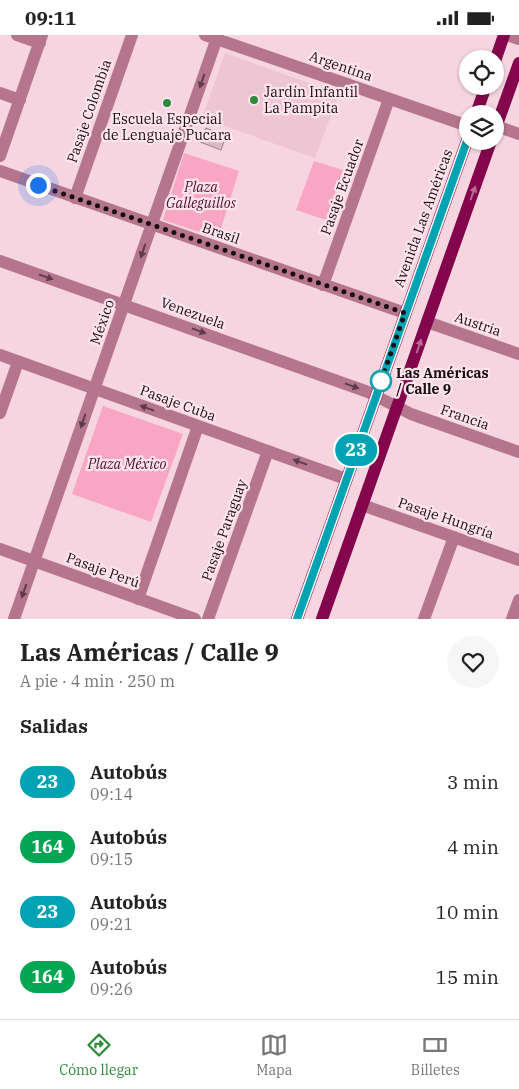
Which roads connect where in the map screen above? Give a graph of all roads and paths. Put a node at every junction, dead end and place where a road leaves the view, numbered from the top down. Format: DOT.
graph roads {
  1 [pos="17,35"];
  2 [pos="132,35"];
  3 [pos="506,35"];
  4 [pos="214,36"];
  5 [pos="41,39"];
  6 [pos="519,39"];
  7 [pos="500,50"];
  8 [pos="519,63"];
  9 [pos="0,93"];
  10 [pos="389,99"];
  11 [pos="20,100"];
  12 [pos="504,106"];
  13 [pos="459,123"];
  14 [pos="504,131"];
  15 [pos="519,135"];
  16 [pos="464,150"];
  17 [pos="488,150"];
  18 [pos="0,156"];
  19 [pos="0,171"];
  20 [pos="75,198"];
  21 [pos="152,225"];
  22 [pos="0,261"];
  23 [pos="323,285"];
  24 [pos="124,305"];
  25 [pos="405,313"];
  26 [pos="427,322"];
  27 [pos="518,350"];
  28 [pos="0,355"];
  29 [pos="18,362"];
  30 [pos="94,389"];
  31 [pos="376,395"];
  32 [pos="396,408"];
  33 [pos="0,413"];
  34 [pos="198,426"];
  35 [pos="268,451"];
  36 [pos="519,452"];
  37 [pos="346,479"];
  38 [pos="362,505"];
  39 [pos="454,537"];
  40 [pos="0,549"];
  41 [pos="519,560"];
  42 [pos="34,561"];
  43 [pos="138,599"];
  44 [pos="519,600"];
  45 [pos="14,619"];
  46 [pos="195,619"];
  47 [pos="208,619"];
  48 [pos="297,619"];
  49 [pos="322,619"];
  50 [pos="424,619"];
  51 [pos="512,619"];
  1 -- 5 [label="street"];
  2 -- 20 [label="street, Pasaje Colombia"];
  3 -- 6 [label="street"];
  3 -- 7 [label="main road"];
  4 -- 10 [label="street, Argentina"];
  4 -- 21 [label="street, México, one-way"];
  5 -- 11 [label="street"];
  8 -- 12 [label="main road"];
  9 -- 11 [label="street"];
  10 -- 13 [label="street, Argentina"];
  10 -- 23 [label="street, Pasaje Ecuador"];
  11 -- 18 [label="street"];
  14 -- 15 [label="street"];
  16 -- 25 [label="main road, Avenida Las Américas"];
  26 -- 17 [label="main road, one-way"];
  19 -- 20 [label="street, Brasil"];
  20 -- 21 [label="street, Brasil"];
  21 -- 23 [label="street, Brasil"];
  21 -- 24 [label="street, México, one-way"];
  22 -- 24 [label="street, Venezuela, one-way"];
  23 -- 25 [label="street, Brasil"];
  24 -- 30 [label="street, México"];
  24 -- 31 [label="street, Venezuela, one-way"];
  25 -- 31 [label="main road, Avenida Las Américas"];
  26 -- 27 [label="street, Austria"];
  32 -- 26 [label="main road, one-way"];
  28 -- 29 [label="street, Pasaje Cuba"];
  29 -- 30 [label="street, Pasaje Cuba"];
  29 -- 33 [label="street"];
  34 -- 30 [label="street, Pasaje Cuba, one-way"];
  30 -- 42 [label="street, México, one-way"];
  31 -- 32 [label="street, Francia"];
  31 -- 37 [label="main road, Avenida Las Américas"];
  32 -- 36 [label="street, Francia"];
  32 -- 38 [label="main road"];
  34 -- 35 [label="street, Pasaje Cuba"];
  34 -- 43 [label="street"];
  37 -- 35 [label="street, Pasaje Cuba, one-way"];
  35 -- 47 [label="street, Pasaje Paraguay"];
  37 -- 48 [label="main road, Avenida Las Américas"];
  38 -- 39 [label="street, Pasaje Hungría"];
  38 -- 49 [label="main road"];
  39 -- 41 [label="street, Pasaje Hungría"];
  39 -- 50 [label="street"];
  40 -- 42 [label="street, Pasaje Perú"];
  42 -- 43 [label="street, Pasaje Perú"];
  42 -- 45 [label="street, México, one-way"];
  43 -- 46 [label="street, Pasaje Perú"];
  44 -- 51 [label="street"];
}
